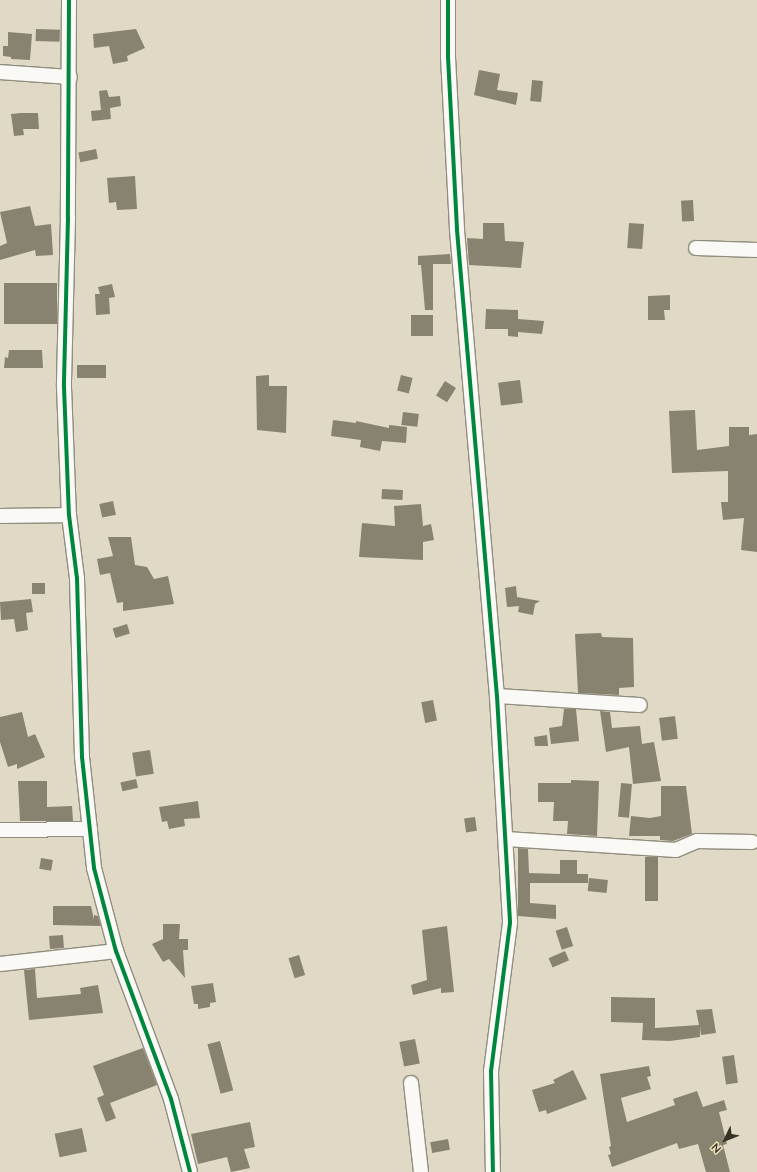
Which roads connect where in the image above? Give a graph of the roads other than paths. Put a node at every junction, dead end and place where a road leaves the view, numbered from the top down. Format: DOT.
graph roads {
  1 [pos="69,0"];
  2 [pos="448,0"];
  3 [pos="0,72"];
  4 [pos="70,77"];
  5 [pos="696,248"];
  6 [pos="757,250"];
  7 [pos="0,516"];
  8 [pos="69,516"];
  9 [pos="497,696"];
  10 [pos="640,705"];
  11 [pos="90,829"];
  12 [pos="0,830"];
  13 [pos="506,839"];
  14 [pos="752,842"];
  15 [pos="116,951"];
  16 [pos="0,964"];
  17 [pos="411,1083"];
  18 [pos="190,1172"];
  19 [pos="421,1172"];
  20 [pos="493,1172"];
  1 -- 4 [label="street"];
  2 -- 9 [label="street"];
  3 -- 4 [label="street"];
  4 -- 8 [label="street"];
  5 -- 6 [label="street"];
  7 -- 8 [label="street"];
  8 -- 11 [label="street"];
  9 -- 10 [label="street"];
  9 -- 13 [label="street"];
  11 -- 12 [label="street"];
  11 -- 15 [label="street"];
  13 -- 14 [label="street"];
  13 -- 20 [label="street"];
  15 -- 16 [label="street"];
  15 -- 18 [label="street"];
  17 -- 19 [label="street"];
}
